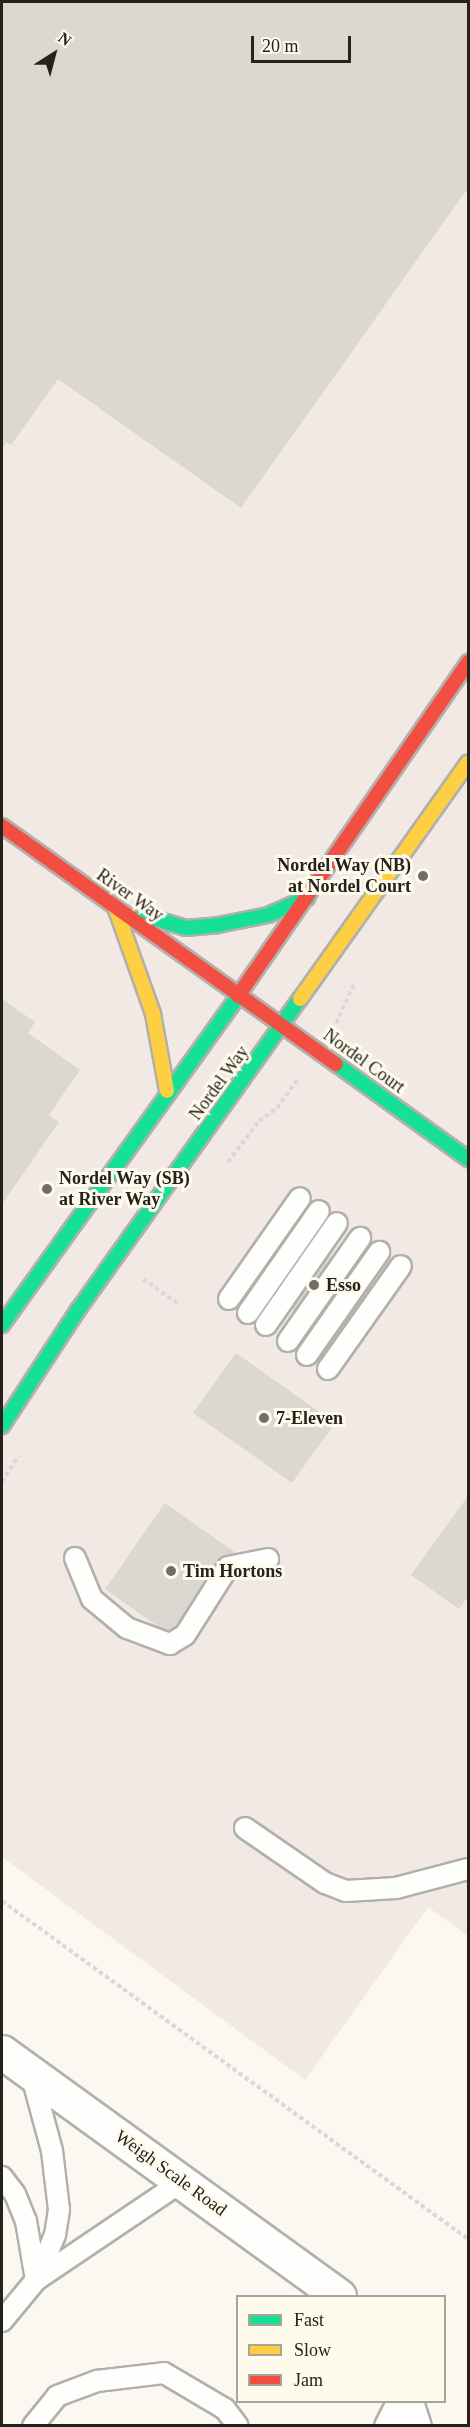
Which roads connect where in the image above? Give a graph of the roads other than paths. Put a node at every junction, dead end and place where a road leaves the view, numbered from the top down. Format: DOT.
graph roads {
  1 [pos="468,662"];
  2 [pos="468,763"];
  3 [pos="2,826"];
  4 [pos="309,897"];
  5 [pos="115,907"];
  6 [pos="238,993"];
  7 [pos="284,1026"];
  8 [pos="167,1091"];
  9 [pos="468,1159"];
  10 [pos="300,1198"];
  11 [pos="319,1211"];
  12 [pos="337,1223"];
  13 [pos="360,1238"];
  14 [pos="379,1251"];
  15 [pos="401,1266"];
  16 [pos="229,1299"];
  17 [pos="248,1313"];
  18 [pos="2,1325"];
  19 [pos="266,1325"];
  20 [pos="288,1341"];
  21 [pos="307,1355"];
  22 [pos="328,1369"];
  23 [pos="2,1426"];
  24 [pos="75,1558"];
  25 [pos="268,1559"];
  26 [pos="245,1828"];
  27 [pos="468,1871"];
  28 [pos="2,2052"];
  29 [pos="30,2073"];
  30 [pos="2,2177"];
  31 [pos="183,2181"];
  32 [pos="36,2280"];
  33 [pos="338,2295"];
  34 [pos="2,2321"];
  35 [pos="397,2403"];
  36 [pos="406,2403"];
  37 [pos="33,2426"];
  38 [pos="238,2426"];
  39 [pos="386,2426"];
  40 [pos="414,2426"];
  1 -- 4 [label="street, Nordel Way"];
  2 -- 7 [label="street, Nordel Way"];
  3 -- 5 [label="street, River Way"];
  4 -- 5 [label="street"];
  4 -- 6 [label="street, Nordel Way"];
  5 -- 6 [label="street, River Way"];
  5 -- 8 [label="street"];
  6 -- 7 [label="street, Nordel Court"];
  6 -- 8 [label="street, Nordel Way"];
  7 -- 9 [label="street, Nordel Court"];
  7 -- 23 [label="street, Nordel Way"];
  8 -- 18 [label="street, Nordel Way"];
  10 -- 16 [label="lane"];
  11 -- 17 [label="lane"];
  12 -- 19 [label="lane"];
  13 -- 20 [label="lane"];
  14 -- 21 [label="lane"];
  15 -- 22 [label="lane"];
  24 -- 25 [label="lane"];
  26 -- 27 [label="lane"];
  28 -- 29 [label="street, Weigh Scale Road"];
  29 -- 31 [label="street, Weigh Scale Road"];
  29 -- 32 [label="lane"];
  30 -- 32 [label="lane"];
  31 -- 32 [label="lane"];
  31 -- 33 [label="street, Weigh Scale Road"];
  32 -- 34 [label="lane"];
  35 -- 39 [label="lane"];
  36 -- 40 [label="street"];
  37 -- 38 [label="lane"];
}
